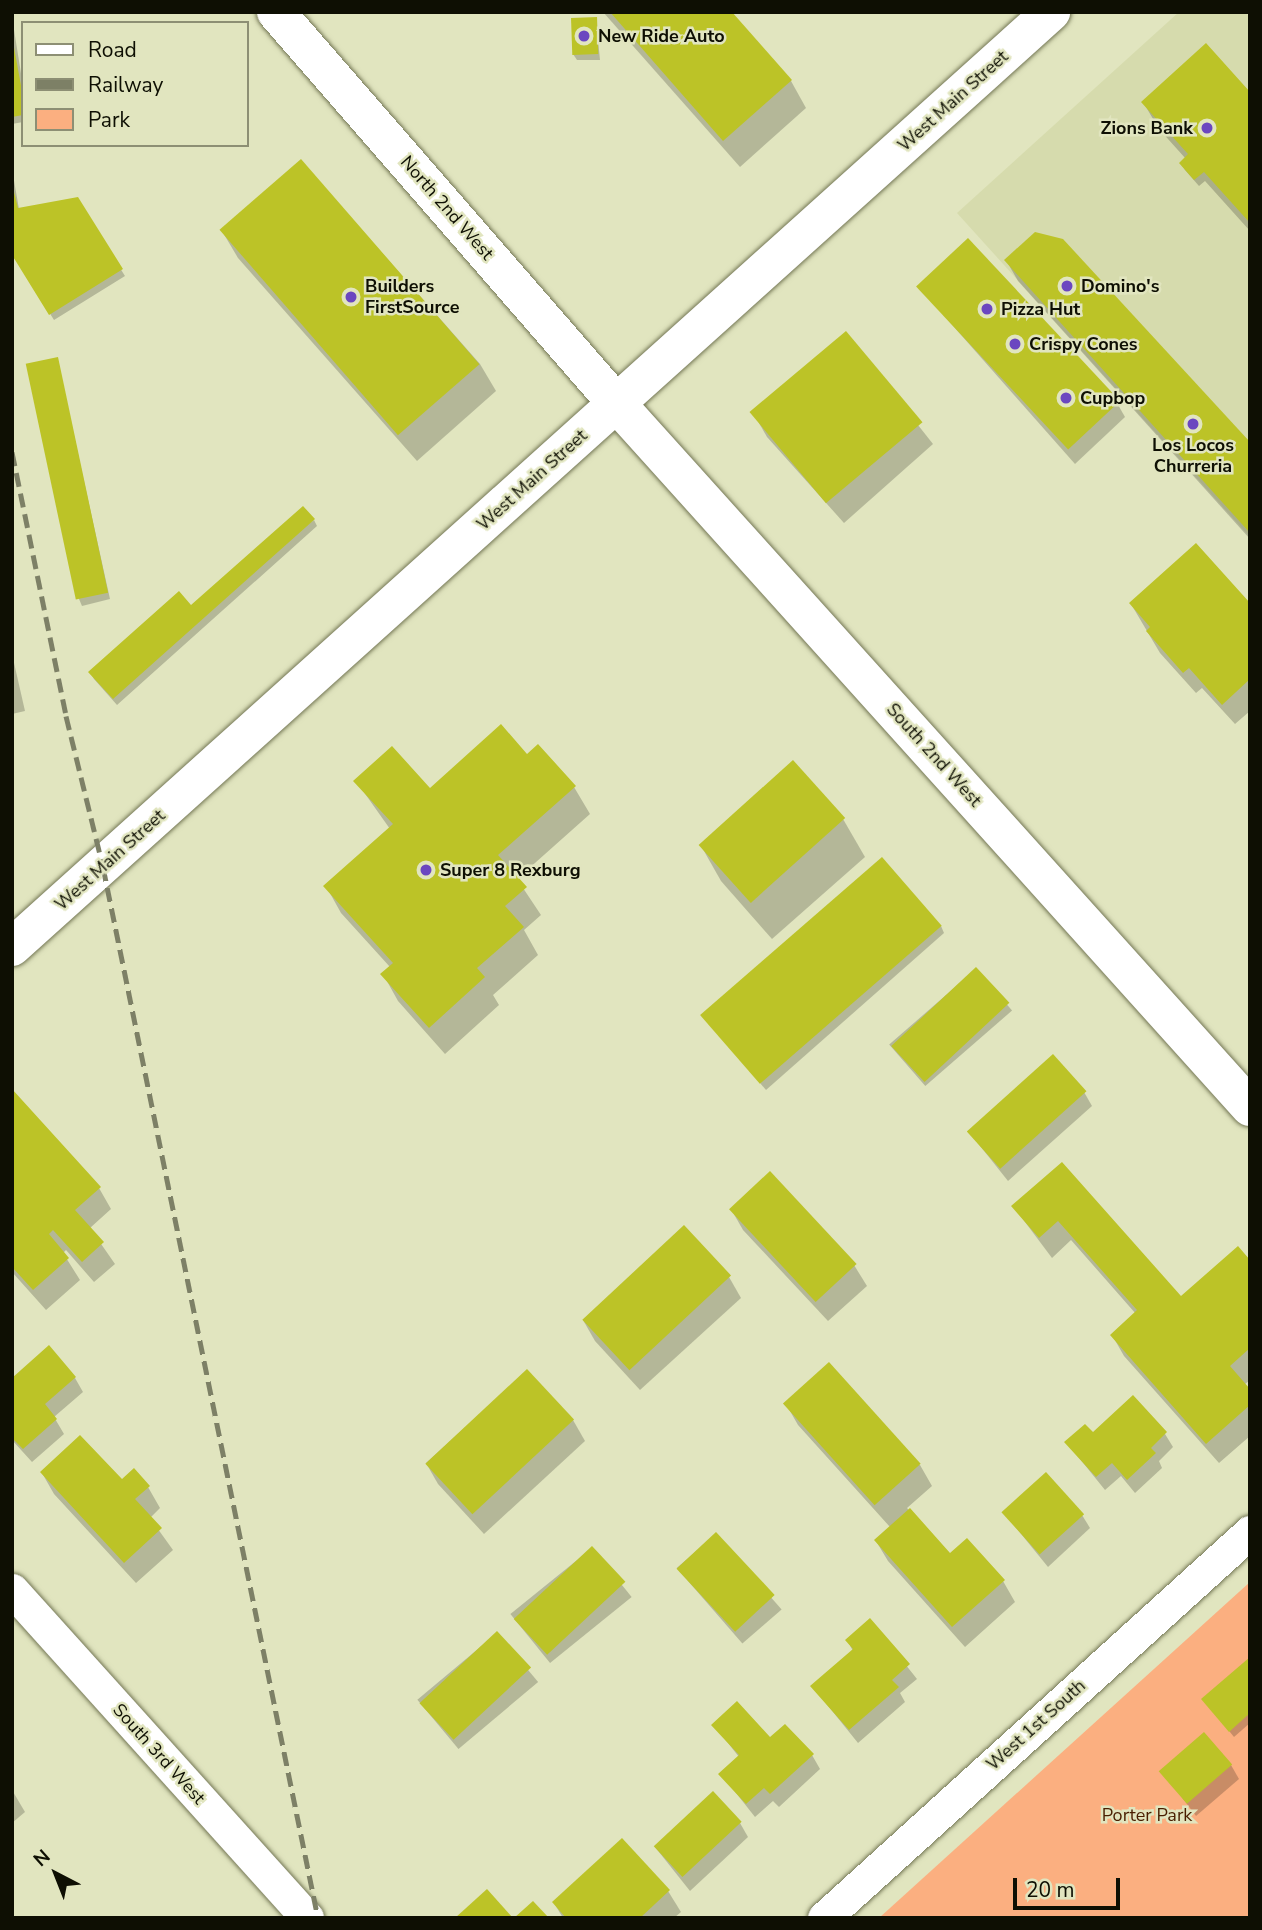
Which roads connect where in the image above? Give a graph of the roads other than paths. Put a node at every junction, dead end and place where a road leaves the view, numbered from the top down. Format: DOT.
graph roads {
  1 [pos="276,12"];
  2 [pos="1051,12"];
  3 [pos="617,404"];
  4 [pos="12,947"];
  5 [pos="1250,1107"];
  6 [pos="1250,1532"];
  7 [pos="12,1590"];
  8 [pos="307,1918"];
  9 [pos="824,1918"];
  1 -- 3 [label="main road, North 2nd West"];
  2 -- 3 [label="main road, West Main Street"];
  3 -- 4 [label="main road, West Main Street"];
  3 -- 5 [label="main road, South 2nd West"];
  6 -- 9 [label="street, West 1st South"];
  7 -- 8 [label="street, South 3rd West"];
}
